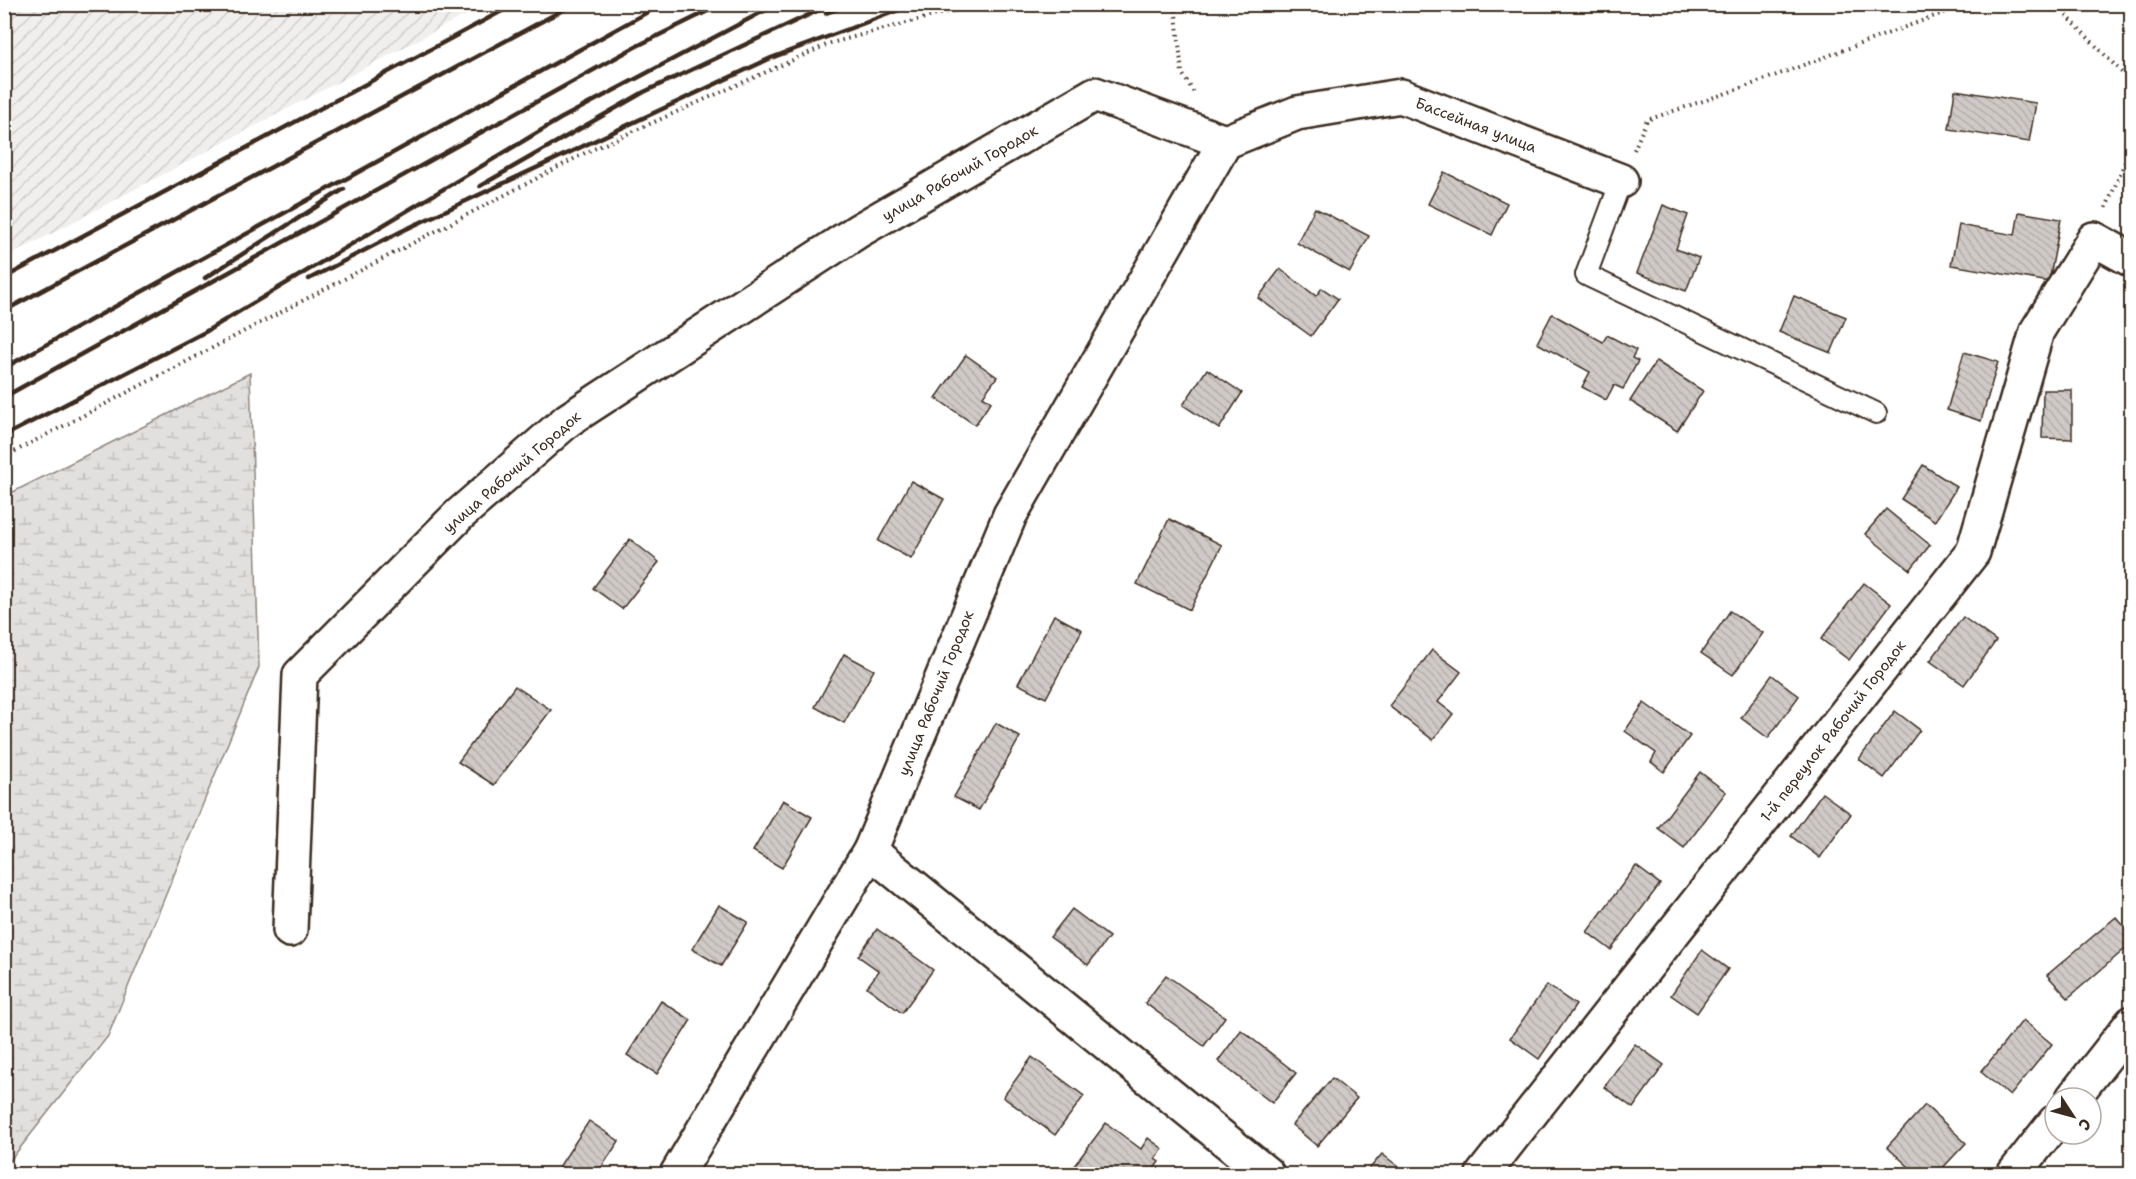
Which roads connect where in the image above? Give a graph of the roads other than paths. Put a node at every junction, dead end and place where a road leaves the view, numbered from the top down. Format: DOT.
graph roads {
  1 [pos="1225,142"];
  2 [pos="1621,181"];
  3 [pos="2132,260"];
  4 [pos="1876,413"];
  5 [pos="870,851"];
  6 [pos="290,930"];
  7 [pos="2132,1023"];
  8 [pos="2082,1086"];
  9 [pos="2043,1137"];
  10 [pos="677,1174"];
  11 [pos="1267,1174"];
  12 [pos="1483,1174"];
  13 [pos="2014,1174"];
  1 -- 2 [label="street, Бассейная улица"];
  1 -- 5 [label="street, улица Рабочий Городок"];
  1 -- 6 [label="street, улица Рабочий Городок"];
  2 -- 4 [label="lane"];
  3 -- 12 [label="street, 1-й переулок Рабочий Городок"];
  5 -- 10 [label="street, улица Рабочий Городок"];
  5 -- 11 [label="street"];
  7 -- 8 [label="street"];
  9 -- 13 [label="street"];
}
